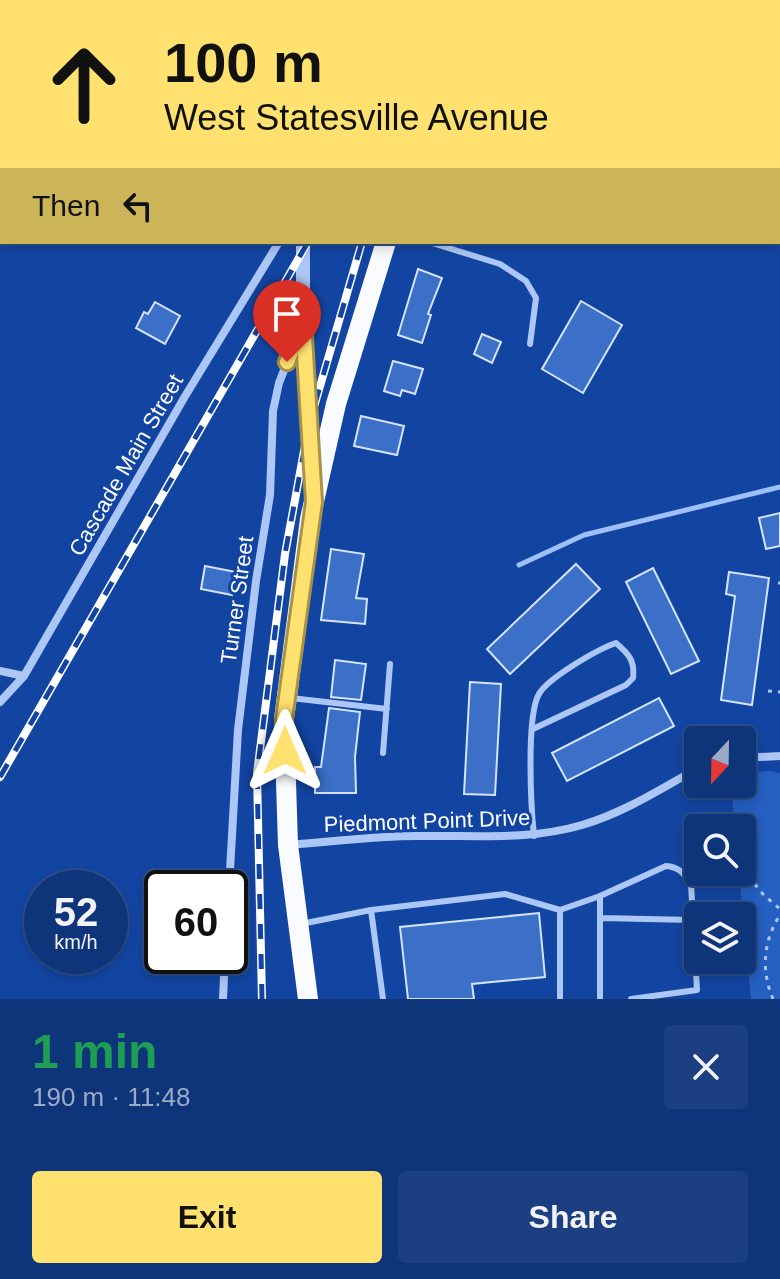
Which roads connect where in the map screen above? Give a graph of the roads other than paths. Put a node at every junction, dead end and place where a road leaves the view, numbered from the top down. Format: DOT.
graph roads {
  1 [pos="278,244"];
  2 [pos="303,244"];
  3 [pos="385,244"];
  4 [pos="435,244"];
  5 [pos="303,321"];
  6 [pos="530,344"];
  7 [pos="314,502"];
  8 [pos="390,664"];
  9 [pos="0,671"];
  10 [pos="24,676"];
  11 [pos="287,698"];
  12 [pos="0,702"];
  13 [pos="387,709"];
  14 [pos="533,729"];
  15 [pos="383,753"];
  16 [pos="780,756"];
  17 [pos="756,757"];
  18 [pos="684,776"];
  19 [pos="534,836"];
  20 [pos="288,845"];
  21 [pos="230,870"];
  22 [pos="600,896"];
  23 [pos="692,902"];
  24 [pos="371,910"];
  25 [pos="560,910"];
  26 [pos="600,918"];
  27 [pos="684,920"];
  28 [pos="298,924"];
  29 [pos="224,974"];
  30 [pos="696,974"];
  31 [pos="223,999"];
  32 [pos="308,999"];
  33 [pos="383,999"];
  34 [pos="560,999"];
  35 [pos="600,999"];
  36 [pos="631,999"];
  1 -- 10 [label="street, Cascade Main Street"];
  2 -- 5 [label="street"];
  3 -- 7 [label="main road"];
  4 -- 6 [label="lane"];
  5 -- 7 [label="street"];
  5 -- 21 [label="street, Turner Street"];
  7 -- 11 [label="main road"];
  8 -- 13 [label="lane"];
  9 -- 10 [label="street"];
  10 -- 12 [label="street, Cascade Main Street"];
  11 -- 13 [label="lane"];
  11 -- 20 [label="main road"];
  13 -- 15 [label="lane"];
  14 -- 14 [label="lane"];
  14 -- 19 [label="lane"];
  16 -- 17 [label="street"];
  18 -- 19 [label="street, Piedmont Point Drive"];
  19 -- 20 [label="street, Piedmont Point Drive"];
  20 -- 28 [label="main road"];
  22 -- 23 [label="lane"];
  22 -- 25 [label="lane"];
  22 -- 26 [label="lane"];
  24 -- 25 [label="lane"];
  24 -- 28 [label="lane"];
  24 -- 33 [label="lane"];
  25 -- 34 [label="lane"];
  26 -- 27 [label="lane"];
  26 -- 35 [label="lane"];
  28 -- 32 [label="main road"];
  29 -- 31 [label="street"];
  30 -- 36 [label="lane"];
}
